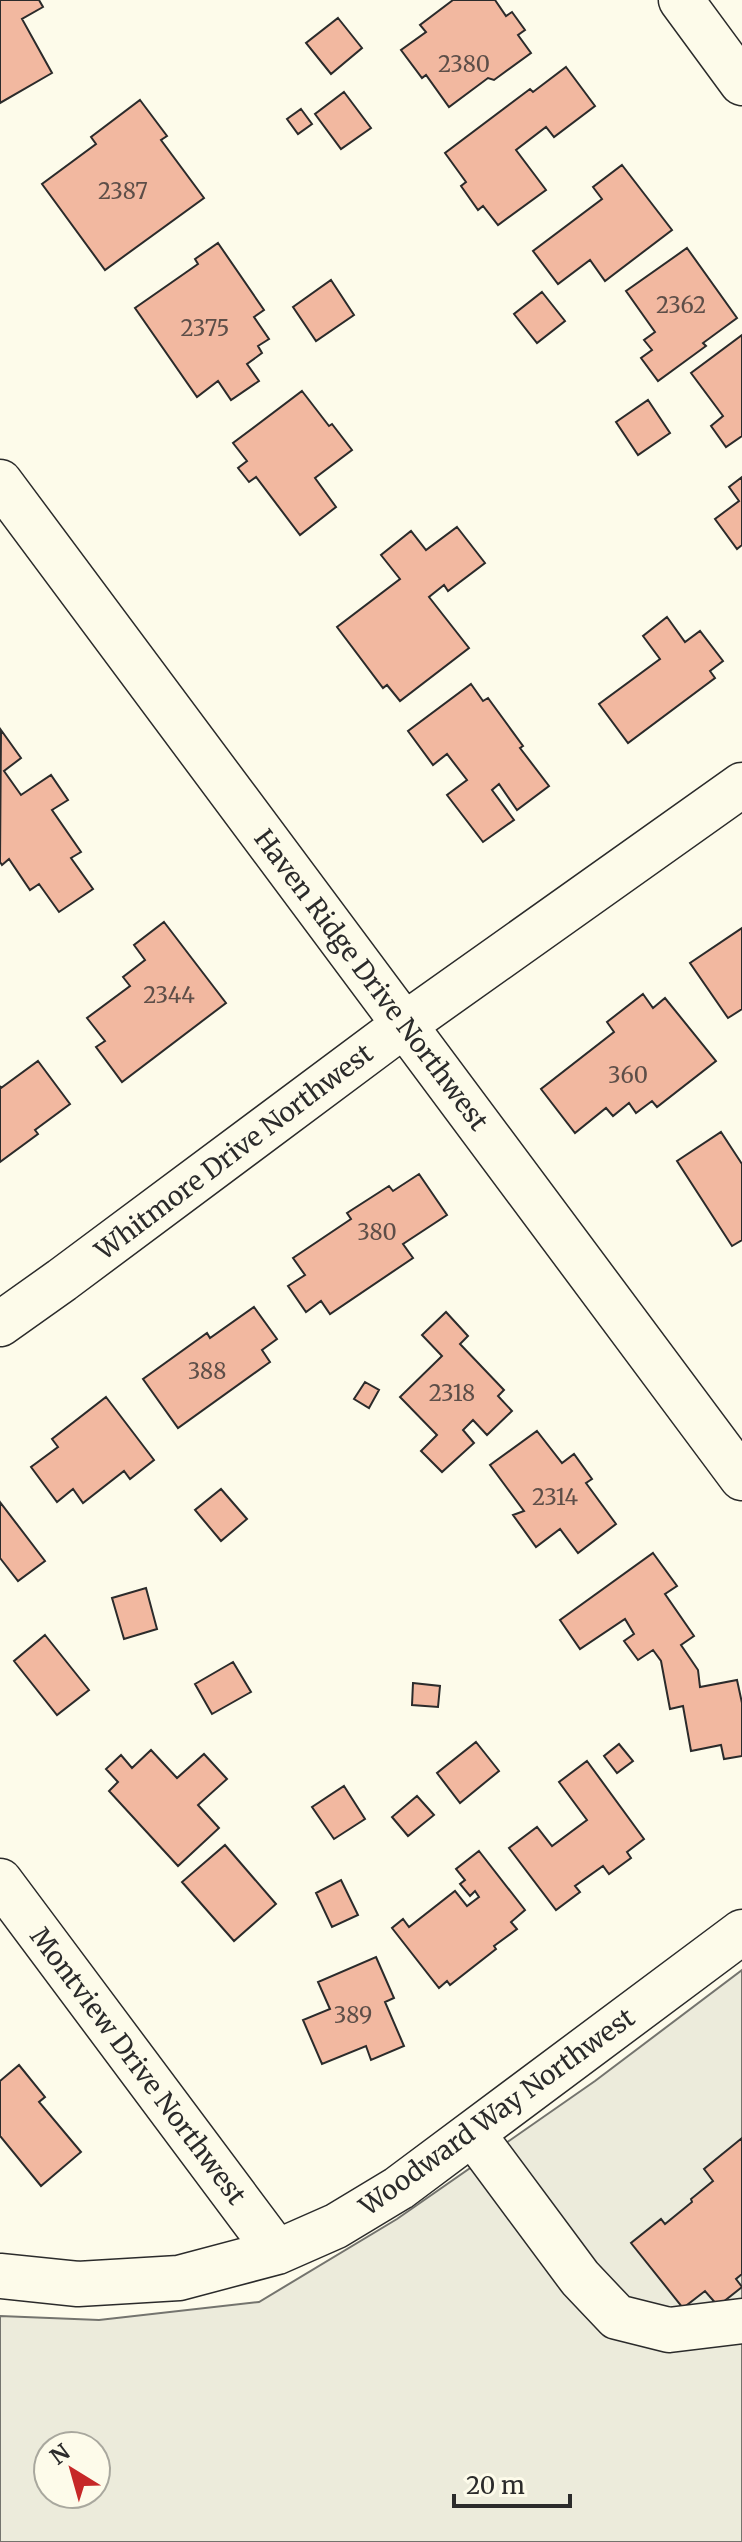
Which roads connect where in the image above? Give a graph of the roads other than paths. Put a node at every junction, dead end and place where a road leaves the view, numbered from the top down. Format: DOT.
graph roads {
  1 [pos="681,0"];
  2 [pos="742,83"];
  3 [pos="0,482"];
  4 [pos="742,785"];
  5 [pos="404,1025"];
  6 [pos="0,1324"];
  7 [pos="742,1478"];
  8 [pos="0,1881"];
  9 [pos="742,1932"];
  10 [pos="473,2134"];
  11 [pos="277,2252"];
  12 [pos="0,2276"];
  13 [pos="742,2321"];
  1 -- 2 [label="street"];
  3 -- 5 [label="street, Haven Ridge Drive Northwest"];
  4 -- 5 [label="street, Whitmore Drive Northwest"];
  5 -- 6 [label="street, Whitmore Drive Northwest"];
  5 -- 7 [label="street, Haven Ridge Drive Northwest"];
  8 -- 11 [label="street, Montview Drive Northwest"];
  9 -- 10 [label="street, Woodward Way Northwest"];
  10 -- 11 [label="street, Woodward Way Northwest"];
  10 -- 13 [label="street"];
  11 -- 12 [label="street, Woodward Way Northwest"];
}
